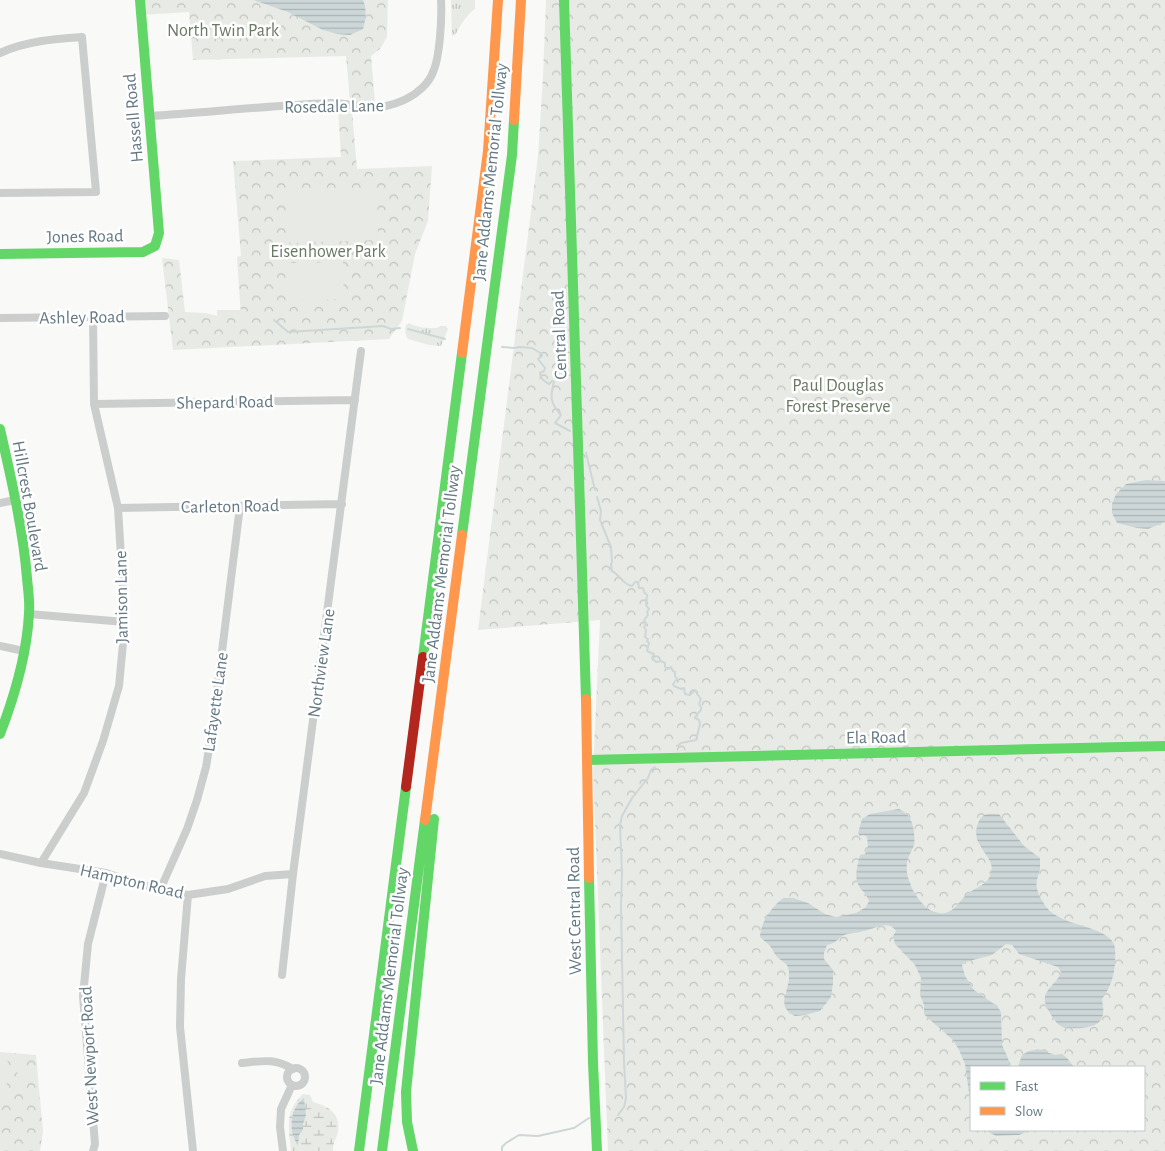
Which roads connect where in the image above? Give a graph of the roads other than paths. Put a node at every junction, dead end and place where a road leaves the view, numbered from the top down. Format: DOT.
graph roads {
  1 [pos="140,0"];
  2 [pos="441,0"];
  3 [pos="498,0"];
  4 [pos="521,0"];
  5 [pos="564,0"];
  6 [pos="0,53"];
  7 [pos="150,116"];
  8 [pos="0,193"];
  9 [pos="159,233"];
  10 [pos="0,254"];
  11 [pos="165,316"];
  12 [pos="93,317"];
  13 [pos="0,318"];
  14 [pos="361,351"];
  15 [pos="355,400"];
  16 [pos="94,404"];
  17 [pos="0,429"];
  18 [pos="15,500"];
  19 [pos="0,503"];
  20 [pos="342,504"];
  21 [pos="240,506"];
  22 [pos="118,508"];
  23 [pos="29,614"];
  24 [pos="125,622"];
  25 [pos="0,646"];
  26 [pos="24,651"];
  27 [pos="445,666"];
  28 [pos="585,670"];
  29 [pos="0,734"];
  30 [pos="1165,746"];
  31 [pos="588,760"];
  32 [pos="0,854"];
  33 [pos="41,863"];
  34 [pos="106,873"];
  35 [pos="293,874"];
  36 [pos="160,890"];
  37 [pos="188,895"];
  38 [pos="282,975"];
  39 [pos="242,1063"];
  40 [pos="293,1069"];
  41 [pos="292,1084"];
  42 [pos="93,1151"];
  43 [pos="193,1151"];
  44 [pos="283,1151"];
  45 [pos="359,1151"];
  46 [pos="382,1151"];
  47 [pos="413,1151"];
  48 [pos="597,1151"];
  1 -- 7 [label="main road, Hassell Road"];
  2 -- 7 [label="street, Rosedale Lane"];
  3 -- 45 [label="main road, Jane Addams Memorial Tollway"];
  4 -- 27 [label="main road, Jane Addams Memorial Tollway"];
  5 -- 28 [label="main road, Central Road"];
  6 -- 8 [label="street"];
  7 -- 9 [label="main road, Hassell Road"];
  9 -- 10 [label="main road, Jones Road"];
  11 -- 12 [label="street, Ashley Road"];
  12 -- 13 [label="street, Ashley Road"];
  12 -- 16 [label="street, Jamison Lane"];
  14 -- 15 [label="street, Northview Lane"];
  15 -- 16 [label="street, Shepard Road"];
  15 -- 20 [label="street, Northview Lane"];
  16 -- 22 [label="street, Jamison Lane"];
  17 -- 18 [label="main road, Hillcrest Boulevard"];
  18 -- 19 [label="street"];
  18 -- 23 [label="main road, Hillcrest Boulevard"];
  20 -- 21 [label="street, Carleton Road"];
  20 -- 35 [label="street, Northview Lane"];
  21 -- 22 [label="street, Carleton Road"];
  21 -- 36 [label="street, Lafayette Lane"];
  22 -- 24 [label="street, Jamison Lane"];
  23 -- 24 [label="street"];
  23 -- 26 [label="main road, Hillcrest Boulevard"];
  24 -- 33 [label="street, Jamison Lane"];
  25 -- 26 [label="street"];
  26 -- 29 [label="main road, Hillcrest Boulevard"];
  27 -- 46 [label="main road, Jane Addams Memorial Tollway"];
  27 -- 47 [label="main road"];
  28 -- 31 [label="main road, West Central Road"];
  30 -- 31 [label="main road, Ela Road"];
  31 -- 48 [label="main road, West Central Road"];
  32 -- 33 [label="street, Hampton Road"];
  33 -- 34 [label="street, Hampton Road"];
  34 -- 36 [label="street, Hampton Road"];
  34 -- 42 [label="street, West Newport Road"];
  35 -- 37 [label="street, Hampton Road"];
  35 -- 38 [label="street, Northview Lane"];
  36 -- 37 [label="street, Hampton Road"];
  37 -- 43 [label="street"];
  39 -- 40 [label="street"];
  40 -- 41 [label="street"];
  40 -- 41 [label="street"];
  41 -- 44 [label="street"];
}
